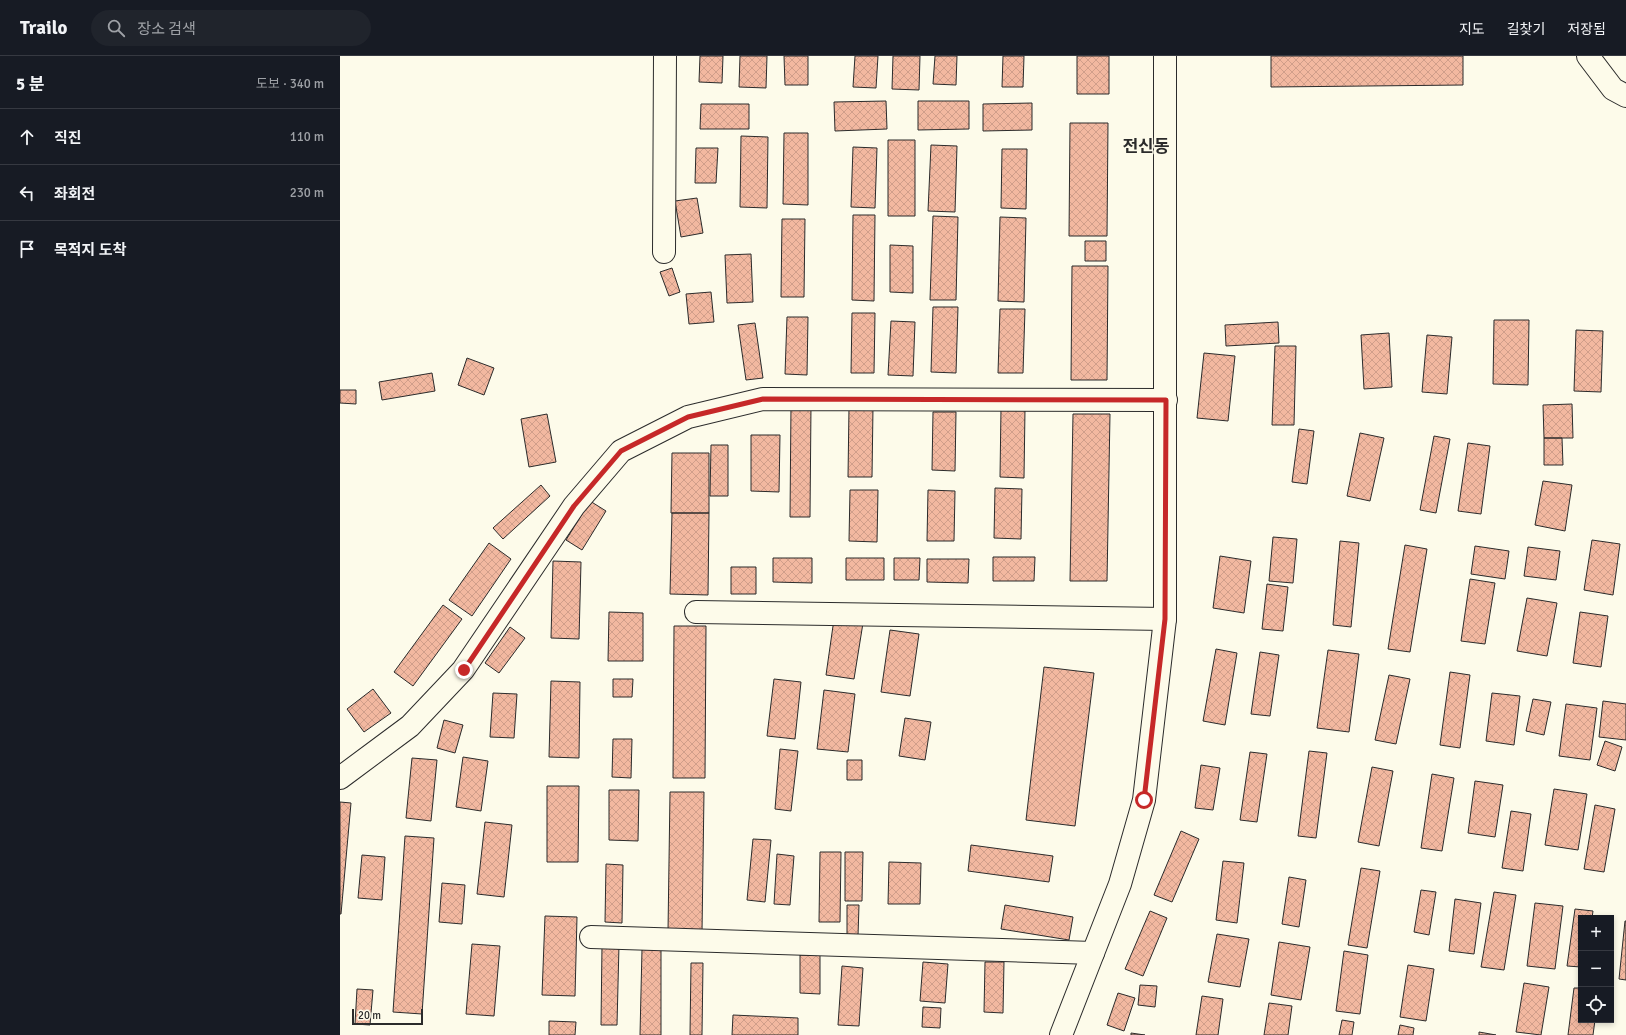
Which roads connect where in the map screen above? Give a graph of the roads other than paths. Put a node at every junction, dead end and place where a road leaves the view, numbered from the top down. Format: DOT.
graph roads {
  1 [pos="665,56"];
  2 [pos="1165,56"];
  3 [pos="1588,56"];
  4 [pos="1626,96"];
  5 [pos="664,252"];
  6 [pos="1166,400"];
  7 [pos="696,612"];
  8 [pos="1165,619"];
  9 [pos="340,778"];
  10 [pos="591,937"];
  11 [pos="1093,954"];
  12 [pos="1061,1035"];
  1 -- 5 [label="street"];
  2 -- 6 [label="street"];
  3 -- 4 [label="street"];
  6 -- 8 [label="street"];
  6 -- 9 [label="street"];
  7 -- 8 [label="street"];
  8 -- 11 [label="street"];
  10 -- 11 [label="street"];
  11 -- 12 [label="street"];
}
